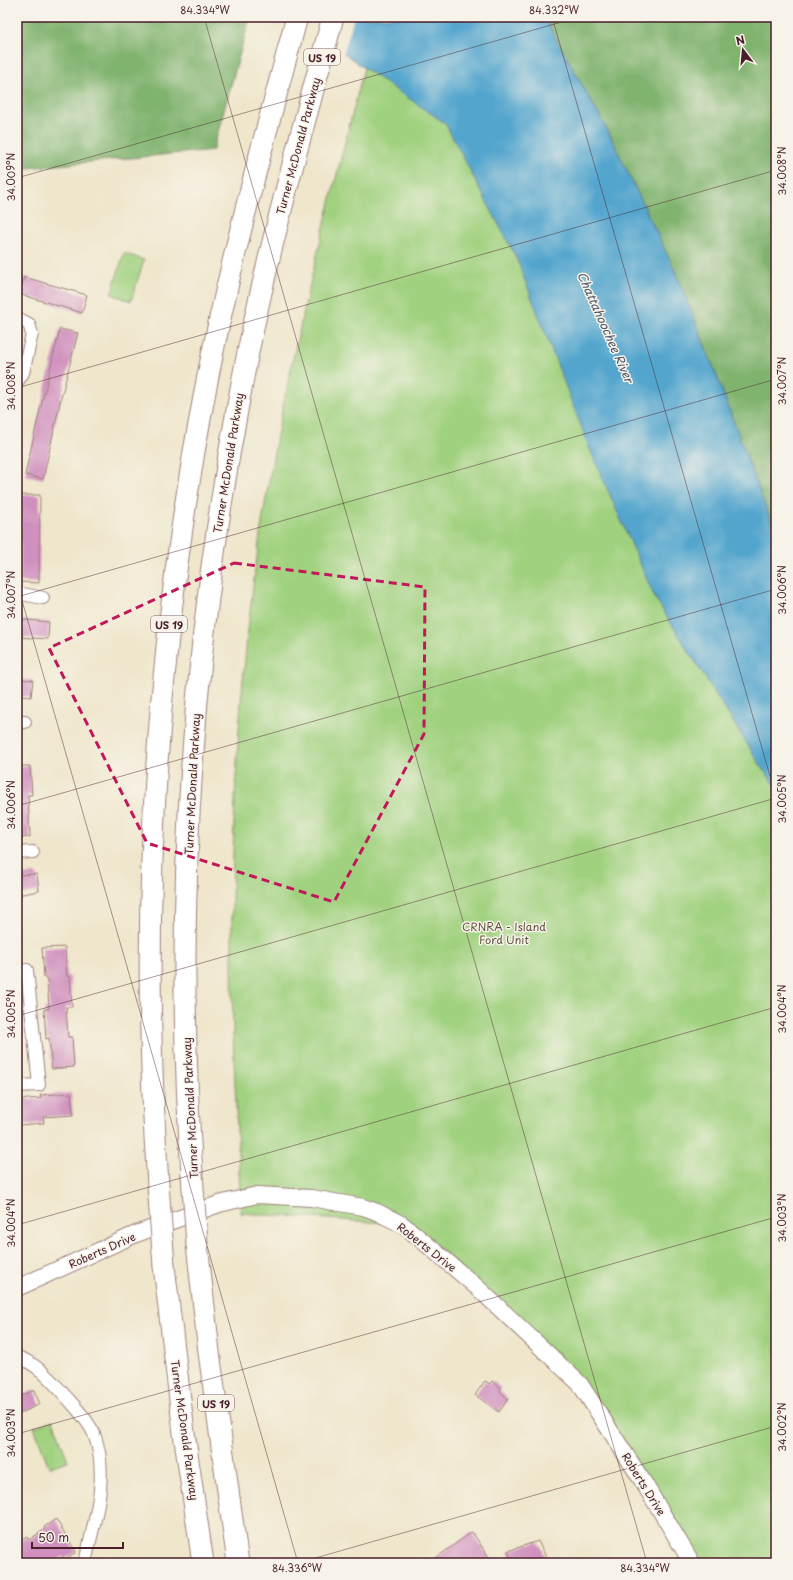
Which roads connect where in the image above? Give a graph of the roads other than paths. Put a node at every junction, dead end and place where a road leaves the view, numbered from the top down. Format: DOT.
graph roads {
  1 [pos="297,17"];
  2 [pos="333,17"];
  3 [pos="17,318"];
  4 [pos="17,382"];
  5 [pos="17,593"];
  6 [pos="43,598"];
  7 [pos="33,852"];
  8 [pos="17,853"];
  9 [pos="17,972"];
  10 [pos="17,1086"];
  11 [pos="17,1288"];
  12 [pos="17,1356"];
  13 [pos="85,1563"];
  14 [pos="203,1563"];
  15 [pos="238,1563"];
  16 [pos="692,1563"];
  1 -- 14 [label="highway, Turner McDonald Parkway / US 19, bridge"];
  2 -- 15 [label="highway, Turner McDonald Parkway / US 19, bridge"];
  3 -- 4 [label="street"];
  5 -- 6 [label="street"];
  7 -- 8 [label="street"];
  9 -- 10 [label="street"];
  11 -- 16 [label="street, Roberts Drive"];
  12 -- 13 [label="street"];
}
